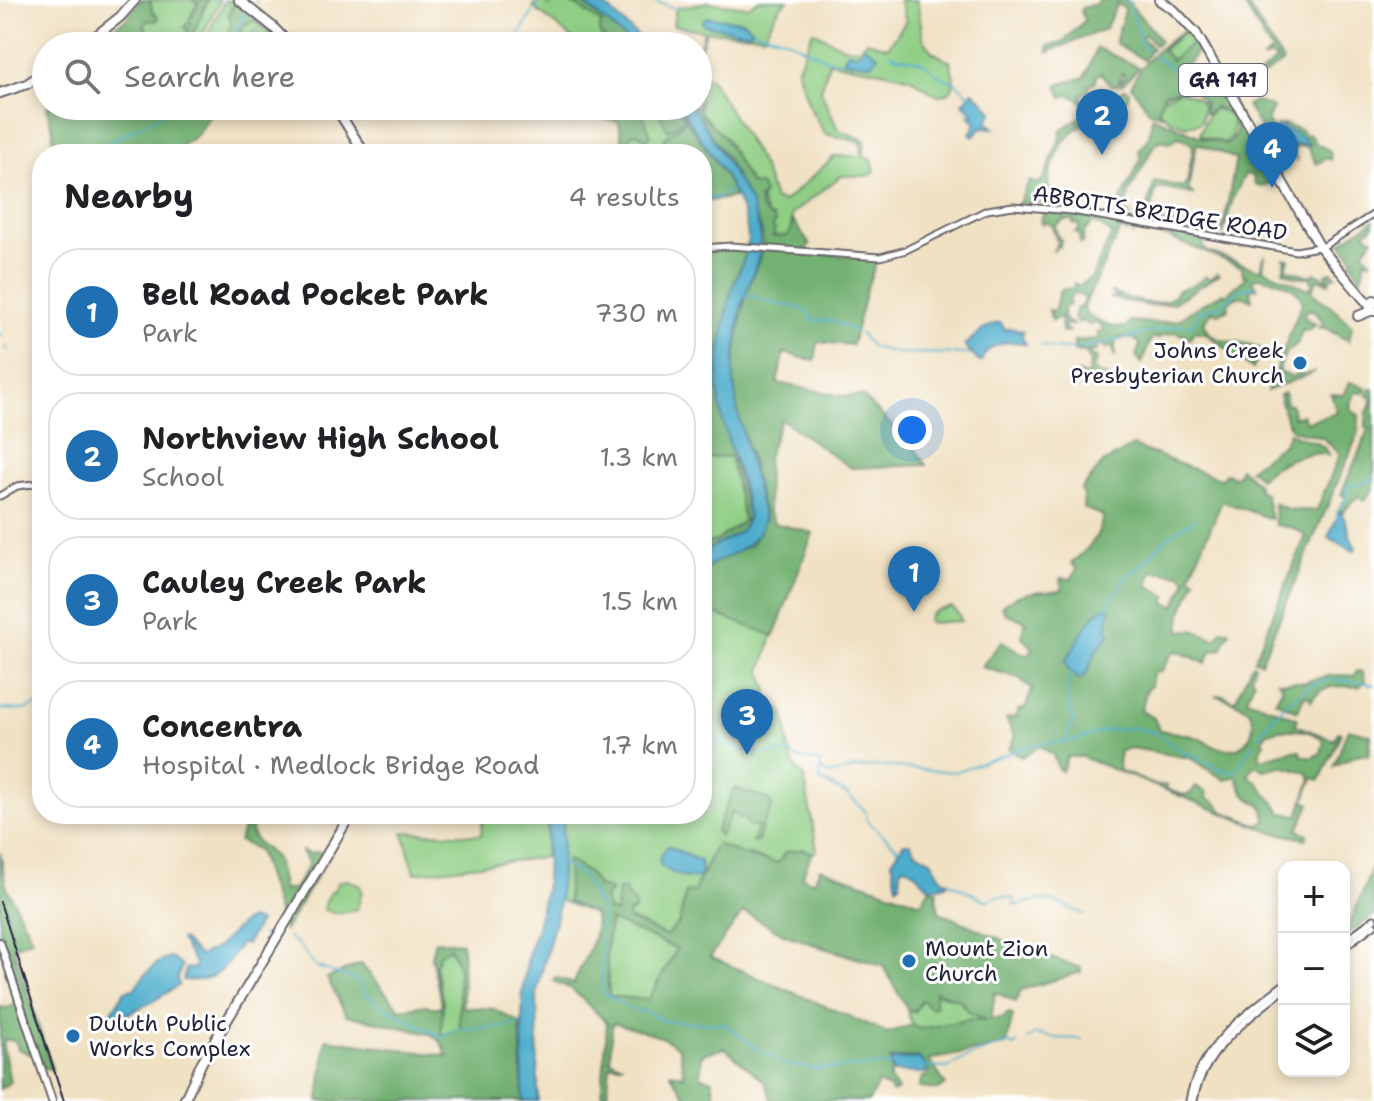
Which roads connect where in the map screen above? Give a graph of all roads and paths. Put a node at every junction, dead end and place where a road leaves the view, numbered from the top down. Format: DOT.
graph roads {
  1 [pos="128,0"];
  2 [pos="135,0"];
  3 [pos="239,0"];
  4 [pos="246,0"];
  5 [pos="1159,0"];
  6 [pos="1166,0"];
  7 [pos="93,32"];
  8 [pos="101,32"];
  9 [pos="279,32"];
  10 [pos="282,32"];
  11 [pos="32,85"];
  12 [pos="0,94"];
  13 [pos="342,120"];
  14 [pos="357,144"];
  15 [pos="986,214"];
  16 [pos="1374,214"];
  17 [pos="968,220"];
  18 [pos="1322,246"];
  19 [pos="712,248"];
  20 [pos="1347,282"];
  21 [pos="1374,304"];
  22 [pos="32,484"];
  23 [pos="0,496"];
  24 [pos="348,824"];
  25 [pos="1374,919"];
  26 [pos="1374,925"];
  27 [pos="1350,936"];
  28 [pos="0,942"];
  29 [pos="1350,943"];
  30 [pos="1278,989"];
  31 [pos="1278,995"];
  32 [pos="52,1101"];
  33 [pos="187,1101"];
  34 [pos="1191,1101"];
  1 -- 7 [label="highway"];
  2 -- 8 [label="highway"];
  3 -- 9 [label="highway"];
  4 -- 10 [label="highway"];
  5 -- 18 [label="highway, GA 141"];
  6 -- 18 [label="highway, GA 141"];
  11 -- 12 [label="highway"];
  13 -- 14 [label="highway"];
  15 -- 17 [label="main road"];
  16 -- 18 [label="main road, ABBOTTS BRIDGE ROAD"];
  17 -- 18 [label="main road, ABBOTTS BRIDGE ROAD"];
  17 -- 19 [label="main road, ABBOTTS BRIDGE ROAD"];
  18 -- 20 [label="highway, GA 141"];
  18 -- 21 [label="highway, GA 141"];
  20 -- 21 [label="highway, GA 141"];
  20 -- 21 [label="highway"];
  22 -- 23 [label="main road"];
  24 -- 33 [label="highway"];
  25 -- 27 [label="main road"];
  26 -- 29 [label="main road"];
  28 -- 32 [label="main road"];
  30 -- 34 [label="main road"];
  31 -- 34 [label="main road"];
}
